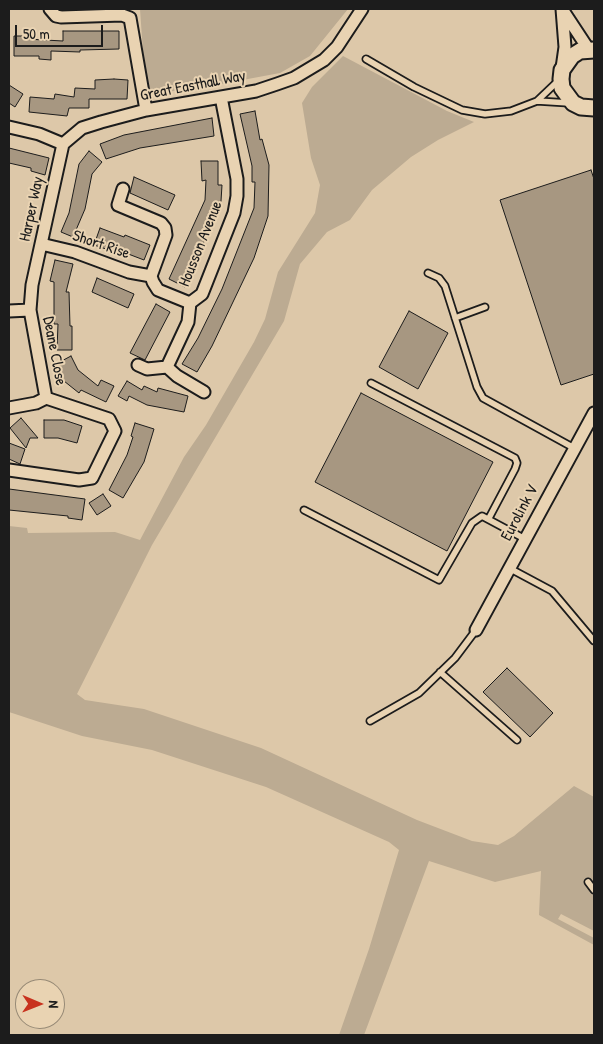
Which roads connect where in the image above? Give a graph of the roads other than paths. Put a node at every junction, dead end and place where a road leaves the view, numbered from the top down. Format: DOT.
graph roads {
  1 [pos="50,9"];
  2 [pos="362,9"];
  3 [pos="562,9"];
  4 [pos="592,50"];
  5 [pos="366,59"];
  6 [pos="561,74"];
  7 [pos="221,97"];
  8 [pos="537,101"];
  9 [pos="572,103"];
  10 [pos="146,110"];
  11 [pos="593,110"];
  12 [pos="9,127"];
  13 [pos="63,144"];
  14 [pos="123,189"];
  15 [pos="41,244"];
  16 [pos="428,273"];
  17 [pos="151,276"];
  18 [pos="190,303"];
  19 [pos="485,307"];
  20 [pos="30,310"];
  21 [pos="9,311"];
  22 [pos="455,318"];
  23 [pos="138,365"];
  24 [pos="167,367"];
  25 [pos="371,383"];
  26 [pos="204,392"];
  27 [pos="46,398"];
  28 [pos="9,408"];
  29 [pos="594,413"];
  30 [pos="574,448"];
  31 [pos="9,470"];
  32 [pos="304,510"];
  33 [pos="489,518"];
  34 [pos="525,539"];
  35 [pos="510,568"];
  36 [pos="476,630"];
  37 [pos="594,641"];
  38 [pos="440,672"];
  39 [pos="370,721"];
  40 [pos="517,740"];
  41 [pos="588,882"];
  42 [pos="594,890"];
  1 -- 10 [label="street"];
  2 -- 7 [label="street, Great Easthall Way"];
  3 -- 4 [label="street"];
  3 -- 6 [label="street"];
  4 -- 6 [label="street"];
  5 -- 8 [label="lane"];
  6 -- 8 [label="lane"];
  6 -- 9 [label="street"];
  7 -- 10 [label="street, Great Easthall Way"];
  7 -- 18 [label="street, Housson Avenue"];
  8 -- 9 [label="lane"];
  9 -- 11 [label="street"];
  10 -- 13 [label="street, Great Easthall Way"];
  12 -- 13 [label="street"];
  13 -- 15 [label="street, Harper Way"];
  14 -- 17 [label="street"];
  15 -- 17 [label="street, Short Rise"];
  15 -- 20 [label="street, Harper Way"];
  16 -- 22 [label="lane"];
  17 -- 18 [label="street"];
  18 -- 24 [label="street, Housson Avenue"];
  19 -- 22 [label="lane"];
  20 -- 21 [label="street"];
  20 -- 27 [label="street, Deane Close"];
  22 -- 30 [label="lane"];
  23 -- 24 [label="street"];
  24 -- 26 [label="street"];
  25 -- 33 [label="lane"];
  27 -- 28 [label="street, Deane Close"];
  27 -- 31 [label="street, Deane Close"];
  29 -- 30 [label="street, Eurolink V"];
  30 -- 34 [label="street, Eurolink V"];
  32 -- 33 [label="lane"];
  33 -- 34 [label="lane"];
  34 -- 35 [label="street, Eurolink V"];
  35 -- 36 [label="street, Eurolink V"];
  35 -- 37 [label="lane"];
  36 -- 38 [label="lane"];
  38 -- 39 [label="lane"];
  38 -- 40 [label="lane"];
  41 -- 42 [label="lane"];
}
